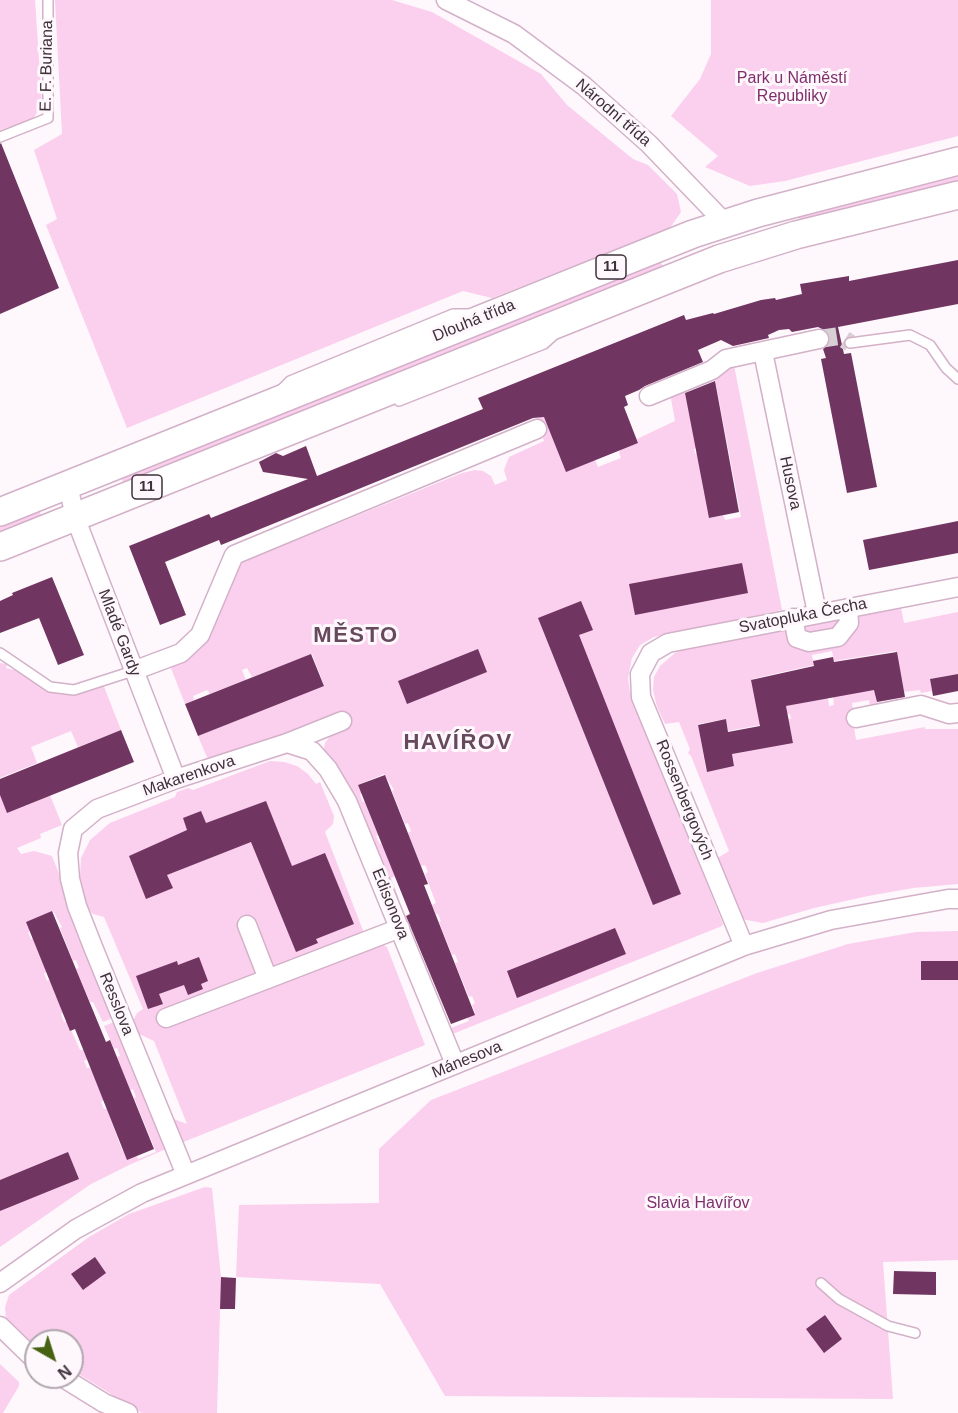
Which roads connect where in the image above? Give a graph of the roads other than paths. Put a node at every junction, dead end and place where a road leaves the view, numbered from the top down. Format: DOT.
graph roads {
  1 [pos="48,0"];
  2 [pos="446,0"];
  3 [pos="0,138"];
  4 [pos="958,161"];
  5 [pos="958,195"];
  6 [pos="725,223"];
  7 [pos="765,244"];
  8 [pos="570,318"];
  9 [pos="819,339"];
  10 [pos="850,343"];
  11 [pos="763,352"];
  12 [pos="958,379"];
  13 [pos="649,396"];
  14 [pos="391,405"];
  15 [pos="537,429"];
  16 [pos="68,485"];
  17 [pos="0,512"];
  18 [pos="75,517"];
  19 [pos="0,547"];
  20 [pos="958,587"];
  21 [pos="848,608"];
  22 [pos="817,614"];
  23 [pos="793,618"];
  24 [pos="0,653"];
  25 [pos="651,653"];
  26 [pos="133,671"];
  27 [pos="958,713"];
  28 [pos="856,718"];
  29 [pos="342,721"];
  30 [pos="287,743"];
  31 [pos="176,779"];
  32 [pos="73,829"];
  33 [pos="958,899"];
  34 [pos="247,925"];
  35 [pos="400,928"];
  36 [pos="744,946"];
  37 [pos="268,979"];
  38 [pos="166,1018"];
  39 [pos="455,1064"];
  40 [pos="186,1175"];
  41 [pos="821,1282"];
  42 [pos="0,1283"];
  43 [pos="0,1326"];
  44 [pos="915,1333"];
  45 [pos="24,1349"];
  46 [pos="83,1389"];
  47 [pos="128,1413"];
  1 -- 3 [label="lane, E. F. Buriana"];
  2 -- 6 [label="street, Národní třída"];
  4 -- 6 [label="main road, Dlouhá třída / 11"];
  5 -- 7 [label="main road, 11"];
  6 -- 7 [label="main road, Národní třída"];
  6 -- 16 [label="main road, Dlouhá třída / 11"];
  7 -- 8 [label="main road, Dlouhá třída / 11"];
  8 -- 14 [label="lane"];
  8 -- 18 [label="main road, Dlouhá třída / 11"];
  9 -- 11 [label="street"];
  10 -- 12 [label="lane"];
  11 -- 13 [label="street"];
  11 -- 22 [label="street, Husova"];
  15 -- 26 [label="street"];
  16 -- 17 [label="main road, Dlouhá třída / 11"];
  16 -- 18 [label="street, Mladé Gardy"];
  18 -- 19 [label="main road, Dlouhá třída / 11"];
  18 -- 26 [label="street, Mladé Gardy"];
  20 -- 21 [label="street, Svatopluka Čecha"];
  21 -- 22 [label="street, Svatopluka Čecha"];
  21 -- 23 [label="street"];
  22 -- 23 [label="street, Svatopluka Čecha"];
  23 -- 25 [label="street, Svatopluka Čecha"];
  24 -- 26 [label="lane"];
  25 -- 36 [label="street, Rossenbergových"];
  26 -- 31 [label="street, Mladé Gardy"];
  27 -- 28 [label="street"];
  29 -- 30 [label="street, Makarenkova"];
  30 -- 31 [label="street, Makarenkova"];
  30 -- 35 [label="street, Edisonova"];
  31 -- 32 [label="street, Makarenkova"];
  32 -- 40 [label="street, Resslova"];
  33 -- 36 [label="street, Mánesova"];
  34 -- 37 [label="street"];
  35 -- 37 [label="street"];
  35 -- 39 [label="street, Edisonova"];
  36 -- 39 [label="street, Mánesova"];
  37 -- 38 [label="street"];
  39 -- 40 [label="street, Mánesova"];
  40 -- 42 [label="street, Mánesova"];
  41 -- 44 [label="lane"];
  43 -- 45 [label="street"];
  46 -- 47 [label="street"];
}
